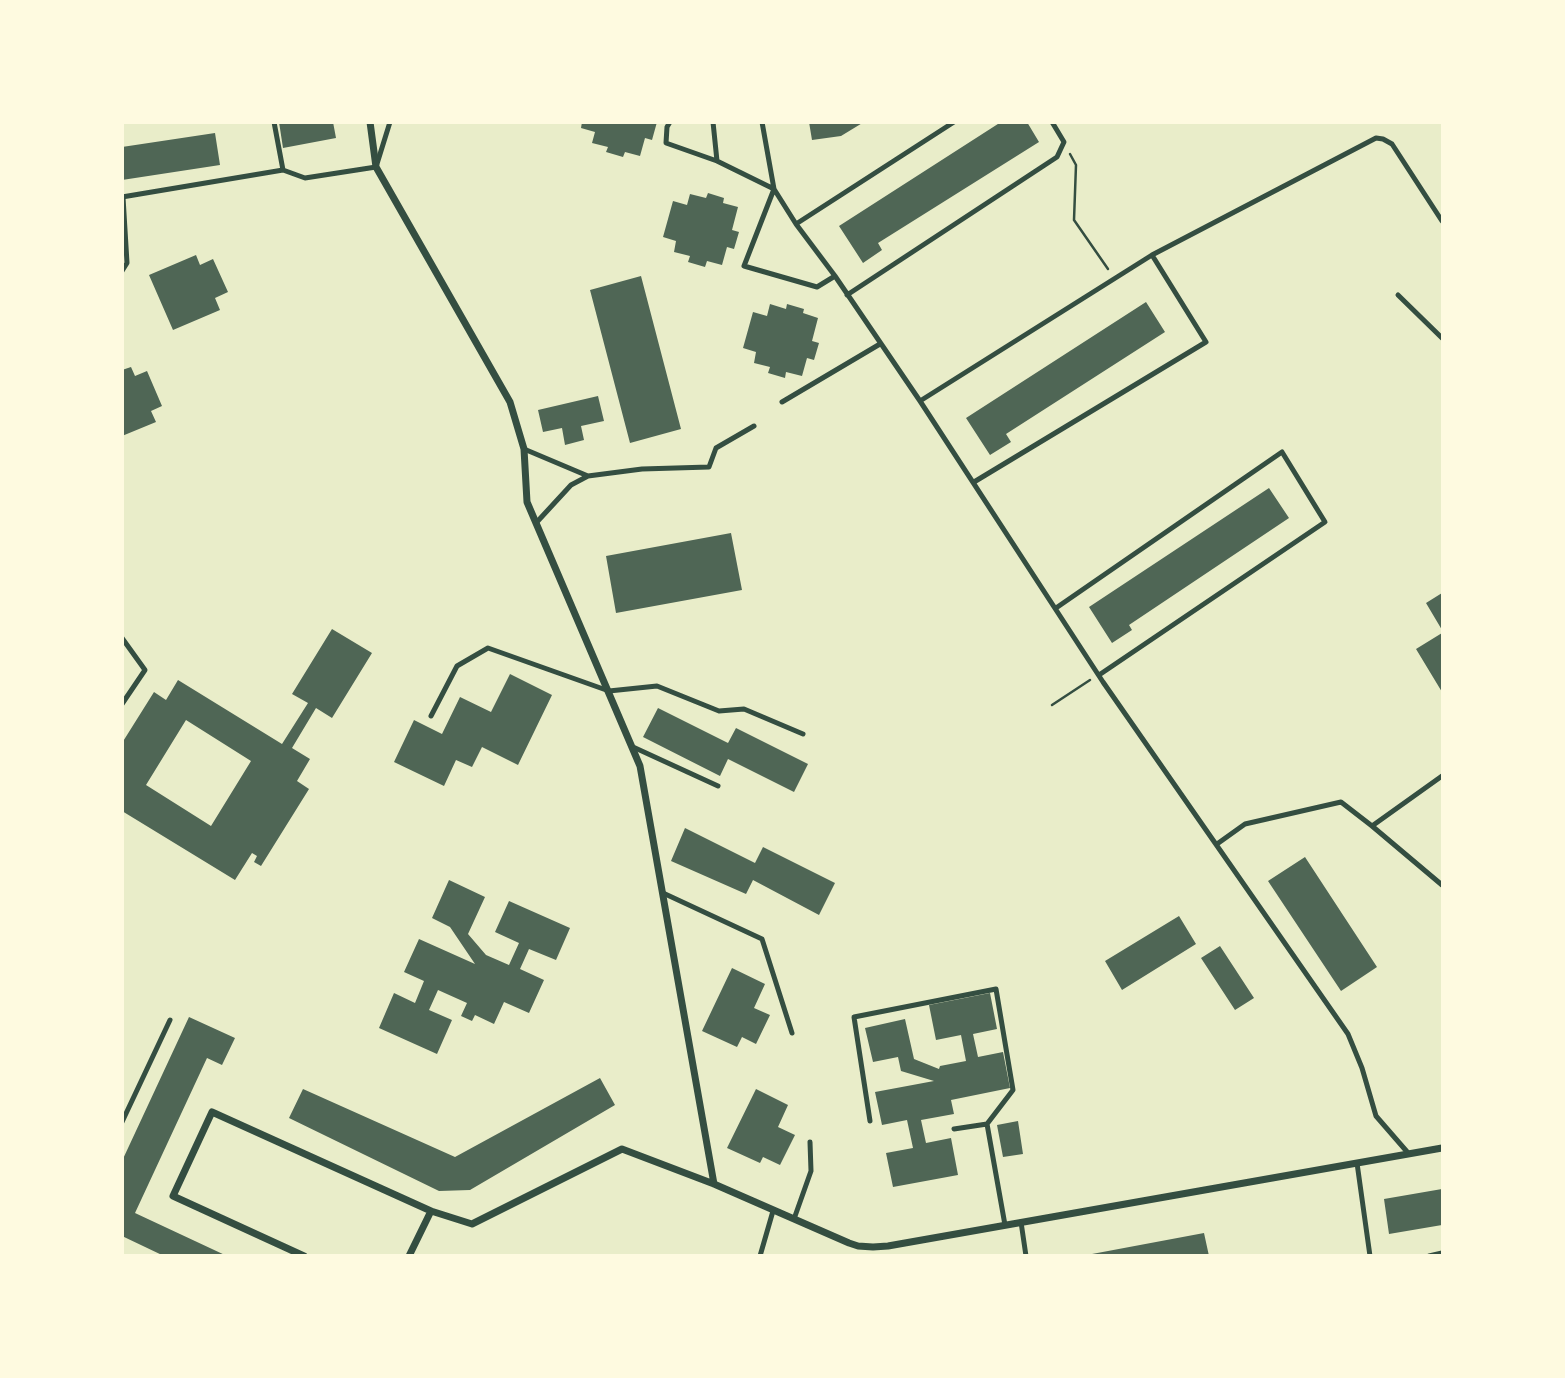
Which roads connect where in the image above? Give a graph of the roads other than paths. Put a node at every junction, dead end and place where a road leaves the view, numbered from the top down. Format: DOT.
graph roads {
  1 [pos="274,122"];
  2 [pos="370,122"];
  3 [pos="390,122"];
  4 [pos="670,122"];
  5 [pos="713,122"];
  6 [pos="762,122"];
  7 [pos="954,122"];
  8 [pos="1052,122"];
  9 [pos="717,161"];
  10 [pos="376,167"];
  11 [pos="283,170"];
  12 [pos="774,189"];
  13 [pos="123,197"];
  14 [pos="1443,221"];
  15 [pos="796,224"];
  16 [pos="1152,255"];
  17 [pos="122,271"];
  18 [pos="835,276"];
  19 [pos="847,295"];
  20 [pos="1398,295"];
  21 [pos="1443,338"];
  22 [pos="880,344"];
  23 [pos="920,401"];
  24 [pos="782,402"];
  25 [pos="754,426"];
  26 [pos="524,449"];
  27 [pos="588,476"];
  28 [pos="974,482"];
  29 [pos="536,523"];
  30 [pos="1056,608"];
  31 [pos="122,638"];
  32 [pos="1099,675"];
  33 [pos="609,691"];
  34 [pos="122,704"];
  35 [pos="431,716"];
  36 [pos="803,733"];
  37 [pos="633,747"];
  38 [pos="1443,776"];
  39 [pos="718,786"];
  40 [pos="1373,826"];
  41 [pos="1217,844"];
  42 [pos="1443,885"];
  43 [pos="663,893"];
  44 [pos="170,1020"];
  45 [pos="792,1033"];
  46 [pos="870,1121"];
  47 [pos="122,1122"];
  48 [pos="987,1124"];
  49 [pos="954,1129"];
  50 [pos="810,1142"];
  51 [pos="1443,1148"];
  52 [pos="1409,1154"];
  53 [pos="1357,1163"];
  54 [pos="714,1184"];
  55 [pos="431,1211"];
  56 [pos="773,1211"];
  57 [pos="794,1219"];
  58 [pos="1021,1222"];
  59 [pos="1005,1225"];
  60 [pos="858,1247"];
  61 [pos="1443,1253"];
  62 [pos="304,1255"];
  63 [pos="409,1255"];
  64 [pos="760,1255"];
  65 [pos="859,1255"];
  66 [pos="1026,1255"];
  67 [pos="1370,1255"];
  68 [pos="1429,1255"];
  1 -- 11 [label="lane"];
  2 -- 10 [label="street"];
  3 -- 10 [label="lane"];
  4 -- 9 [label="lane"];
  5 -- 9 [label="lane"];
  6 -- 12 [label="lane"];
  7 -- 15 [label="lane"];
  8 -- 19 [label="lane"];
  9 -- 12 [label="lane"];
  10 -- 11 [label="lane"];
  10 -- 26 [label="street"];
  11 -- 13 [label="lane"];
  12 -- 15 [label="lane"];
  12 -- 18 [label="lane"];
  13 -- 17 [label="lane"];
  14 -- 16 [label="lane"];
  15 -- 18 [label="lane"];
  16 -- 23 [label="lane"];
  16 -- 28 [label="lane"];
  18 -- 19 [label="lane"];
  19 -- 22 [label="lane"];
  20 -- 21 [label="lane"];
  22 -- 23 [label="lane"];
  22 -- 24 [label="lane"];
  23 -- 28 [label="lane"];
  25 -- 27 [label="lane"];
  26 -- 27 [label="lane"];
  26 -- 29 [label="street"];
  27 -- 29 [label="lane"];
  28 -- 30 [label="lane"];
  29 -- 33 [label="street"];
  30 -- 32 [label="lane"];
  30 -- 32 [label="lane"];
  31 -- 34 [label="lane"];
  32 -- 41 [label="lane"];
  33 -- 35 [label="lane"];
  33 -- 36 [label="lane"];
  33 -- 37 [label="street"];
  37 -- 39 [label="lane"];
  37 -- 43 [label="street"];
  38 -- 40 [label="lane"];
  40 -- 41 [label="lane"];
  40 -- 42 [label="lane"];
  41 -- 52 [label="lane"];
  43 -- 45 [label="lane"];
  43 -- 54 [label="street"];
  44 -- 47 [label="lane"];
  46 -- 48 [label="lane"];
  48 -- 49 [label="lane"];
  48 -- 59 [label="lane"];
  50 -- 57 [label="lane"];
  51 -- 52 [label="street"];
  52 -- 53 [label="street"];
  53 -- 58 [label="street"];
  53 -- 67 [label="lane"];
  54 -- 55 [label="street"];
  54 -- 56 [label="street"];
  55 -- 62 [label="street"];
  55 -- 63 [label="street"];
  56 -- 57 [label="street"];
  56 -- 64 [label="lane"];
  57 -- 60 [label="street"];
  58 -- 59 [label="street"];
  58 -- 66 [label="lane"];
  59 -- 60 [label="street"];
  60 -- 65 [label="lane"];
  61 -- 68 [label="lane"];
}
